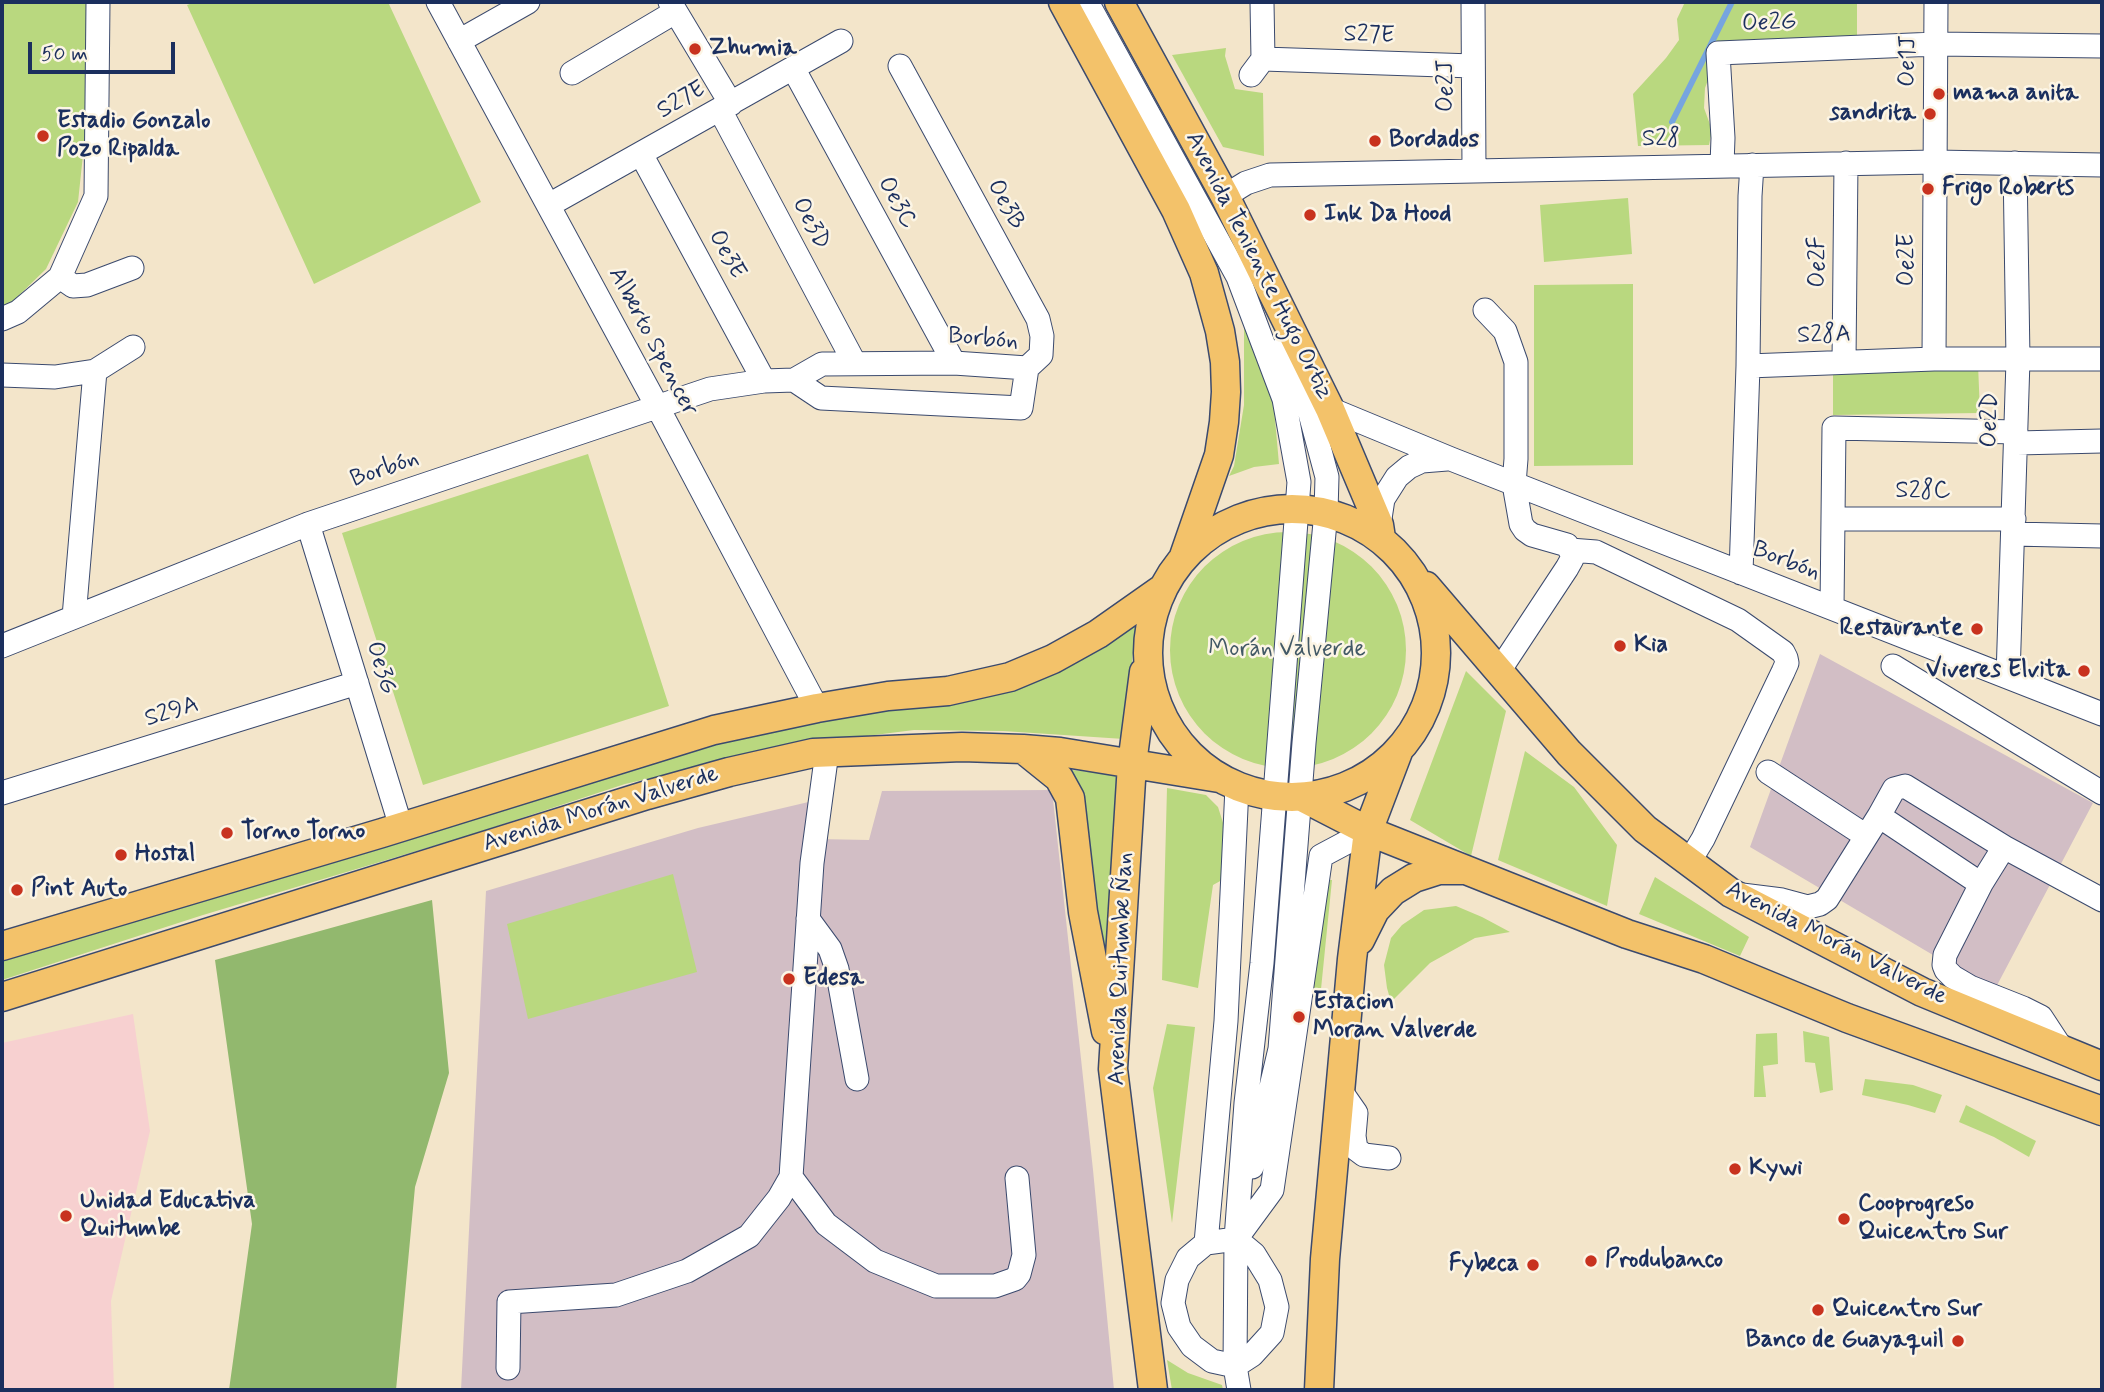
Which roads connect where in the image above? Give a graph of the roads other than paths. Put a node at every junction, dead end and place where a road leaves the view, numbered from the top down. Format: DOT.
graph roads {
  1 [pos="98,2"];
  2 [pos="438,2"];
  3 [pos="528,2"];
  4 [pos="1063,2"];
  5 [pos="1087,2"];
  6 [pos="1104,2"];
  7 [pos="1119,2"];
  8 [pos="1262,2"];
  9 [pos="1473,2"];
  10 [pos="1936,2"];
  11 [pos="673,7"];
  12 [pos="459,41"];
  13 [pos="841,41"];
  14 [pos="1936,44"];
  15 [pos="2102,46"];
  16 [pos="900,66"];
  17 [pos="1473,66"];
  18 [pos="793,68"];
  19 [pos="572,73"];
  20 [pos="725,107"];
  21 [pos="641,154"];
  22 [pos="1935,162"];
  23 [pos="1846,163"];
  24 [pos="2015,163"];
  25 [pos="1723,165"];
  26 [pos="1752,165"];
  27 [pos="2102,165"];
  28 [pos="1474,170"];
  29 [pos="1225,195"];
  30 [pos="548,205"];
  31 [pos="132,268"];
  32 [pos="60,277"];
  33 [pos="1485,310"];
  34 [pos="2,319"];
  35 [pos="133,347"];
  36 [pos="1934,359"];
  37 [pos="2018,359"];
  38 [pos="2102,359"];
  39 [pos="1844,361"];
  40 [pos="854,362"];
  41 [pos="954,363"];
  42 [pos="1748,366"];
  43 [pos="1027,368"];
  44 [pos="94,371"];
  45 [pos="2,374"];
  46 [pos="794,380"];
  47 [pos="764,381"];
  48 [pos="657,406"];
  49 [pos="1330,409"];
  50 [pos="2017,437"];
  51 [pos="2102,441"];
  52 [pos="1451,459"];
  53 [pos="1514,484"];
  54 [pos="1298,508"];
  55 [pos="1326,512"];
  56 [pos="1833,519"];
  57 [pos="308,524"];
  58 [pos="2013,527"];
  59 [pos="1380,532"];
  60 [pos="2102,536"];
  61 [pos="1570,550"];
  62 [pos="1184,556"];
  63 [pos="1403,559"];
  64 [pos="1741,573"];
  65 [pos="1162,589"];
  66 [pos="1832,608"];
  67 [pos="74,617"];
  68 [pos="1149,631"];
  69 [pos="2,646"];
  70 [pos="1893,666"];
  71 [pos="1499,671"];
  72 [pos="2008,677"];
  73 [pos="357,683"];
  74 [pos="817,708"];
  75 [pos="2102,714"];
  76 [pos="1023,749"];
  77 [pos="1399,750"];
  78 [pos="827,752"];
  79 [pos="1132,764"];
  80 [pos="1768,772"];
  81 [pos="1228,783"];
  82 [pos="2,793"];
  83 [pos="2102,793"];
  84 [pos="1292,797"];
  85 [pos="1879,816"];
  86 [pos="401,827"];
  87 [pos="1368,831"];
  88 [pos="1866,836"];
  89 [pos="2004,847"];
  90 [pos="1689,862"];
  91 [pos="1465,870"];
  92 [pos="1981,884"];
  93 [pos="1731,893"];
  94 [pos="2102,900"];
  95 [pos="808,919"];
  96 [pos="2,946"];
  97 [pos="1352,959"];
  98 [pos="2,997"];
  99 [pos="2062,1049"];
  100 [pos="2102,1066"];
  101 [pos="1113,1069"];
  102 [pos="857,1079"];
  103 [pos="1340,1090"];
  104 [pos="2102,1111"];
  105 [pos="1389,1158"];
  106 [pos="791,1177"];
  107 [pos="1017,1178"];
  108 [pos="1236,1239"];
  109 [pos="1206,1242"];
  110 [pos="1235,1366"];
  111 [pos="508,1368"];
  112 [pos="1153,1390"];
  113 [pos="1240,1390"];
  114 [pos="1319,1390"];
  1 -- 32 [label="street"];
  2 -- 12 [label="street, Alberto Spencer"];
  3 -- 12 [label="street"];
  4 -- 62 [label="main road, Avenida Teniente Hugo Ortiz"];
  5 -- 54 [label="street"];
  6 -- 55 [label="street"];
  7 -- 29 [label="main road, Avenida Teniente Hugo Ortiz"];
  8 -- 17 [label="street, S27E"];
  9 -- 17 [label="street, Oe2J"];
  10 -- 14 [label="street, Oe1J"];
  11 -- 19 [label="street"];
  11 -- 20 [label="street, Oe3D"];
  12 -- 30 [label="street, Alberto Spencer"];
  13 -- 18 [label="street, S27E"];
  14 -- 15 [label="street"];
  14 -- 22 [label="street, Oe1J"];
  14 -- 25 [label="street, Oe2G"];
  16 -- 43 [label="street, Oe3B"];
  17 -- 28 [label="street, Oe2J"];
  18 -- 20 [label="street, S27E"];
  18 -- 41 [label="street, Oe3C"];
  20 -- 21 [label="street, S27E"];
  20 -- 40 [label="street, Oe3D"];
  21 -- 30 [label="street, S27E"];
  21 -- 47 [label="street, Oe3E"];
  22 -- 23 [label="street, S28"];
  22 -- 24 [label="street, S28"];
  22 -- 36 [label="street, Oe2E"];
  23 -- 26 [label="street, S28"];
  23 -- 39 [label="street, Oe2F"];
  24 -- 27 [label="street, S28"];
  24 -- 37 [label="street, Oe2D"];
  25 -- 26 [label="street, S28"];
  25 -- 28 [label="street, S28"];
  26 -- 42 [label="street"];
  28 -- 29 [label="street, S28"];
  29 -- 49 [label="main road, Avenida Teniente Hugo Ortiz"];
  30 -- 48 [label="street, Alberto Spencer"];
  31 -- 32 [label="street"];
  32 -- 34 [label="street"];
  33 -- 53 [label="street"];
  35 -- 44 [label="street"];
  36 -- 37 [label="street, S28A"];
  36 -- 39 [label="street, S28A"];
  37 -- 38 [label="street, S28A"];
  37 -- 50 [label="street, Oe2D"];
  39 -- 42 [label="street, S28A"];
  40 -- 41 [label="street, Borbón"];
  40 -- 46 [label="street, Borbón"];
  41 -- 43 [label="street, Borbón"];
  42 -- 64 [label="street"];
  43 -- 46 [label="street, Borbón"];
  44 -- 45 [label="street"];
  44 -- 67 [label="street"];
  46 -- 47 [label="street, Borbón"];
  47 -- 48 [label="street, Borbón"];
  48 -- 57 [label="street, Borbón"];
  48 -- 74 [label="street, Alberto Spencer"];
  49 -- 52 [label="street, Borbón"];
  49 -- 59 [label="main road, Avenida Teniente Hugo Ortiz"];
  50 -- 51 [label="street"];
  50 -- 56 [label="street"];
  50 -- 58 [label="street, Oe2D"];
  52 -- 53 [label="street, Borbón"];
  52 -- 59 [label="street, Borbón"];
  53 -- 61 [label="street"];
  53 -- 64 [label="street, Borbón"];
  54 -- 55 [label="main road"];
  54 -- 62 [label="main road"];
  54 -- 84 [label="street"];
  55 -- 59 [label="main road"];
  55 -- 84 [label="street"];
  56 -- 58 [label="street, S28C"];
  56 -- 66 [label="street"];
  57 -- 67 [label="street, Borbón"];
  57 -- 73 [label="street, Oe3G"];
  58 -- 60 [label="street, S28C"];
  58 -- 72 [label="street, Oe2D"];
  59 -- 63 [label="main road"];
  61 -- 71 [label="street"];
  61 -- 90 [label="street"];
  62 -- 65 [label="main road"];
  63 -- 71 [label="main road, Avenida Morán Valverde"];
  63 -- 77 [label="main road"];
  64 -- 66 [label="street, Borbón"];
  65 -- 68 [label="main road"];
  65 -- 74 [label="main road, Avenida Morán Valverde"];
  66 -- 72 [label="street, Borbón"];
  67 -- 69 [label="street, Borbón"];
  68 -- 79 [label="main road, Avenida Quitumbe Ñan"];
  68 -- 81 [label="main road"];
  70 -- 83 [label="street"];
  71 -- 90 [label="main road, Avenida Morán Valverde"];
  72 -- 75 [label="street, Borbón"];
  73 -- 82 [label="street, S29A"];
  73 -- 86 [label="street, Oe3G"];
  74 -- 86 [label="main road, Avenida Morán Valverde"];
  76 -- 78 [label="main road, Avenida Morán Valverde"];
  76 -- 79 [label="main road, Avenida Morán Valverde"];
  76 -- 101 [label="main road"];
  77 -- 84 [label="main road"];
  77 -- 87 [label="main road"];
  78 -- 95 [label="street"];
  78 -- 98 [label="main road, Avenida Morán Valverde"];
  79 -- 81 [label="main road, Avenida Morán Valverde"];
  79 -- 101 [label="main road, Avenida Quitumbe Ñan"];
  80 -- 88 [label="street"];
  81 -- 84 [label="main road, Avenida Morán Valverde"];
  81 -- 109 [label="street"];
  84 -- 87 [label="main road"];
  84 -- 108 [label="street"];
  85 -- 88 [label="street"];
  85 -- 89 [label="street"];
  85 -- 92 [label="street"];
  86 -- 96 [label="main road, Avenida Morán Valverde"];
  87 -- 91 [label="main road"];
  87 -- 97 [label="main road"];
  87 -- 108 [label="street"];
  88 -- 93 [label="street"];
  89 -- 92 [label="street"];
  89 -- 94 [label="street"];
  90 -- 93 [label="main road, Avenida Morán Valverde"];
  91 -- 97 [label="main road"];
  91 -- 104 [label="main road"];
  92 -- 99 [label="street"];
  93 -- 99 [label="main road, Avenida Morán Valverde"];
  95 -- 102 [label="street"];
  95 -- 106 [label="street"];
  97 -- 103 [label="main road"];
  99 -- 100 [label="main road, Avenida Morán Valverde"];
  101 -- 112 [label="main road, Avenida Quitumbe Ñan"];
  103 -- 105 [label="street"];
  103 -- 114 [label="main road"];
  106 -- 107 [label="street"];
  106 -- 111 [label="street"];
  108 -- 109 [label="street"];
  108 -- 110 [label="street"];
  108 -- 110 [label="street"];
  109 -- 110 [label="street"];
  110 -- 113 [label="street"];
}
